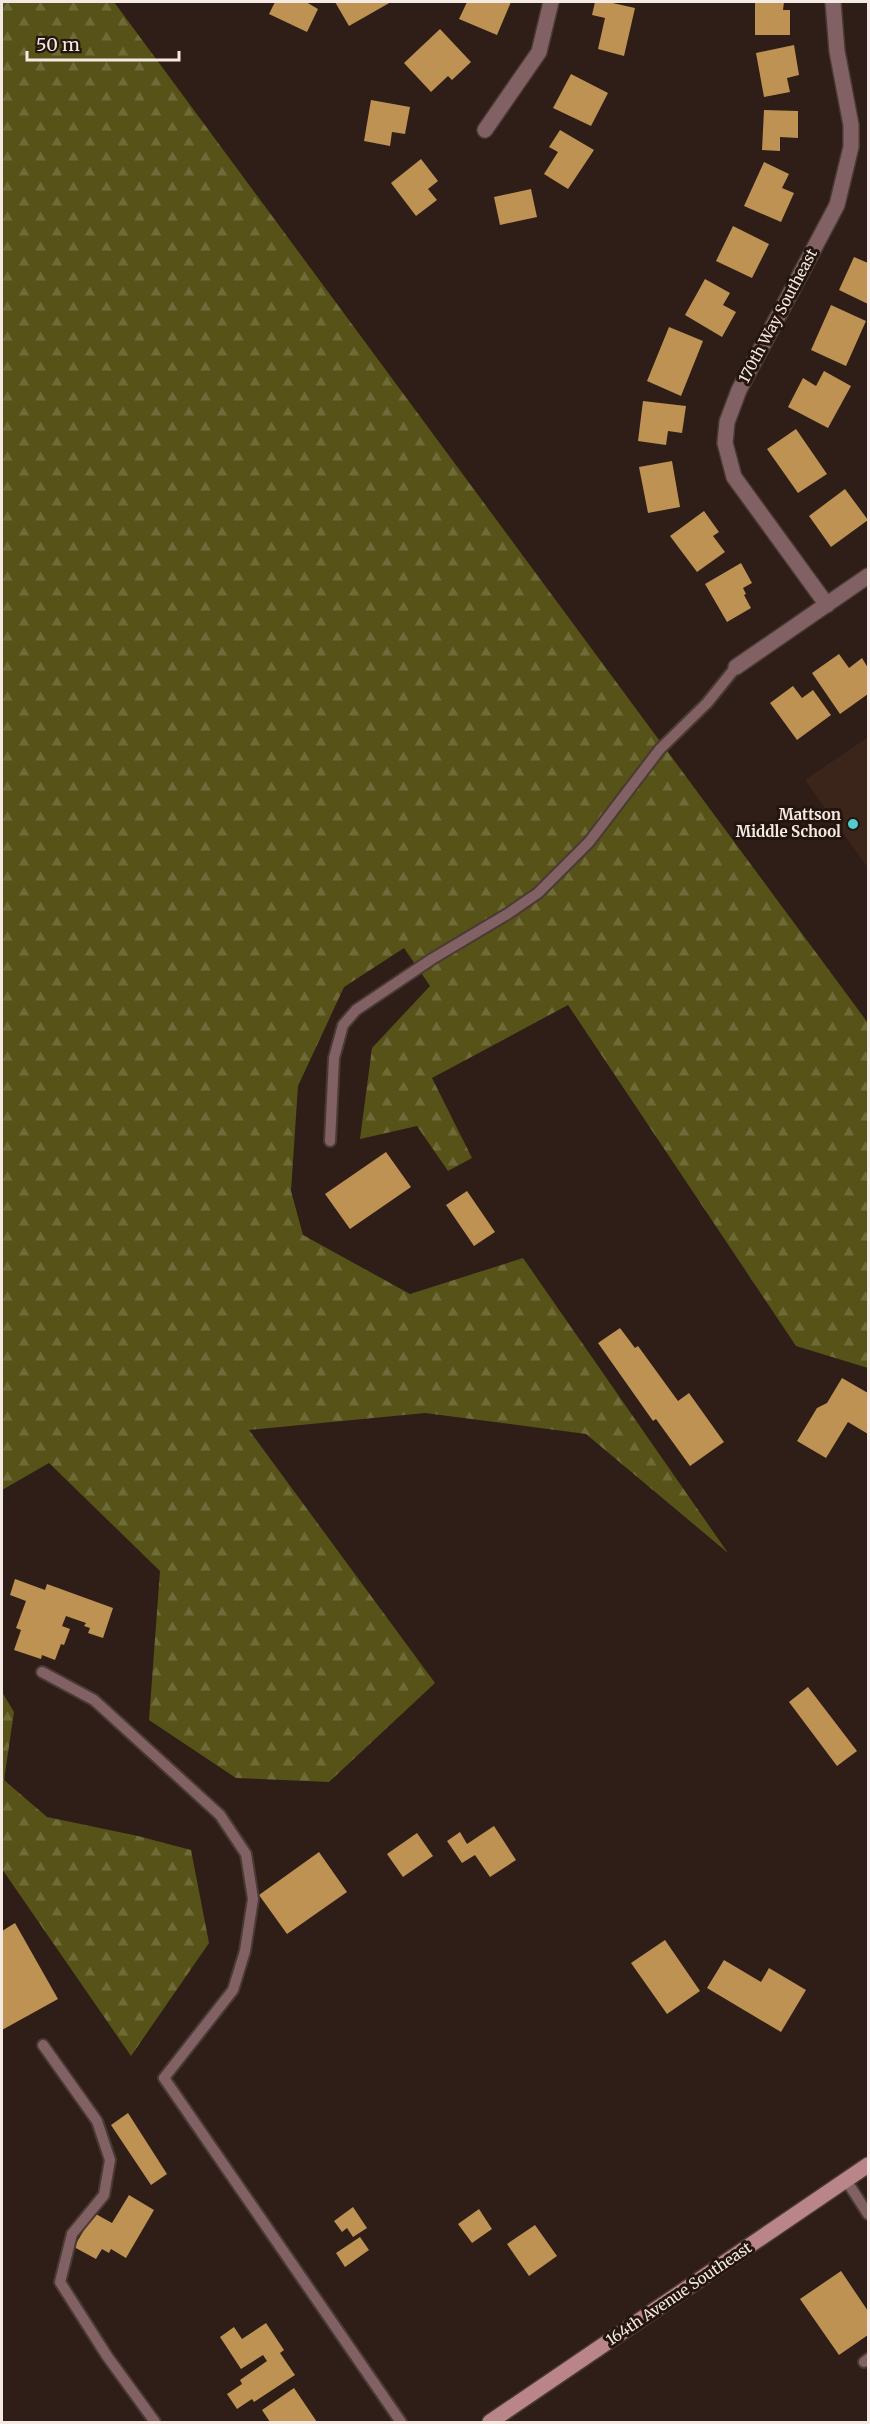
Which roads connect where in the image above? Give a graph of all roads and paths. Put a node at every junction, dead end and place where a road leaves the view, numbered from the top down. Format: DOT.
graph roads {
  1 [pos="551,2"];
  2 [pos="833,2"];
  3 [pos="485,130"];
  4 [pos="868,576"];
  5 [pos="827,605"];
  6 [pos="736,667"];
  7 [pos="330,1141"];
  8 [pos="42,1672"];
  9 [pos="43,2045"];
  10 [pos="868,2165"];
  11 [pos="846,2180"];
  12 [pos="868,2214"];
  13 [pos="155,2422"];
  14 [pos="401,2422"];
  15 [pos="490,2422"];
  1 -- 3 [label="street"];
  2 -- 5 [label="street, 170th Way Southeast"];
  4 -- 5 [label="street"];
  5 -- 6 [label="street"];
  6 -- 7 [label="lane"];
  8 -- 14 [label="lane"];
  9 -- 13 [label="lane"];
  10 -- 11 [label="street, 164th Avenue Southeast"];
  11 -- 12 [label="lane"];
  11 -- 15 [label="street, 164th Avenue Southeast"];
}
